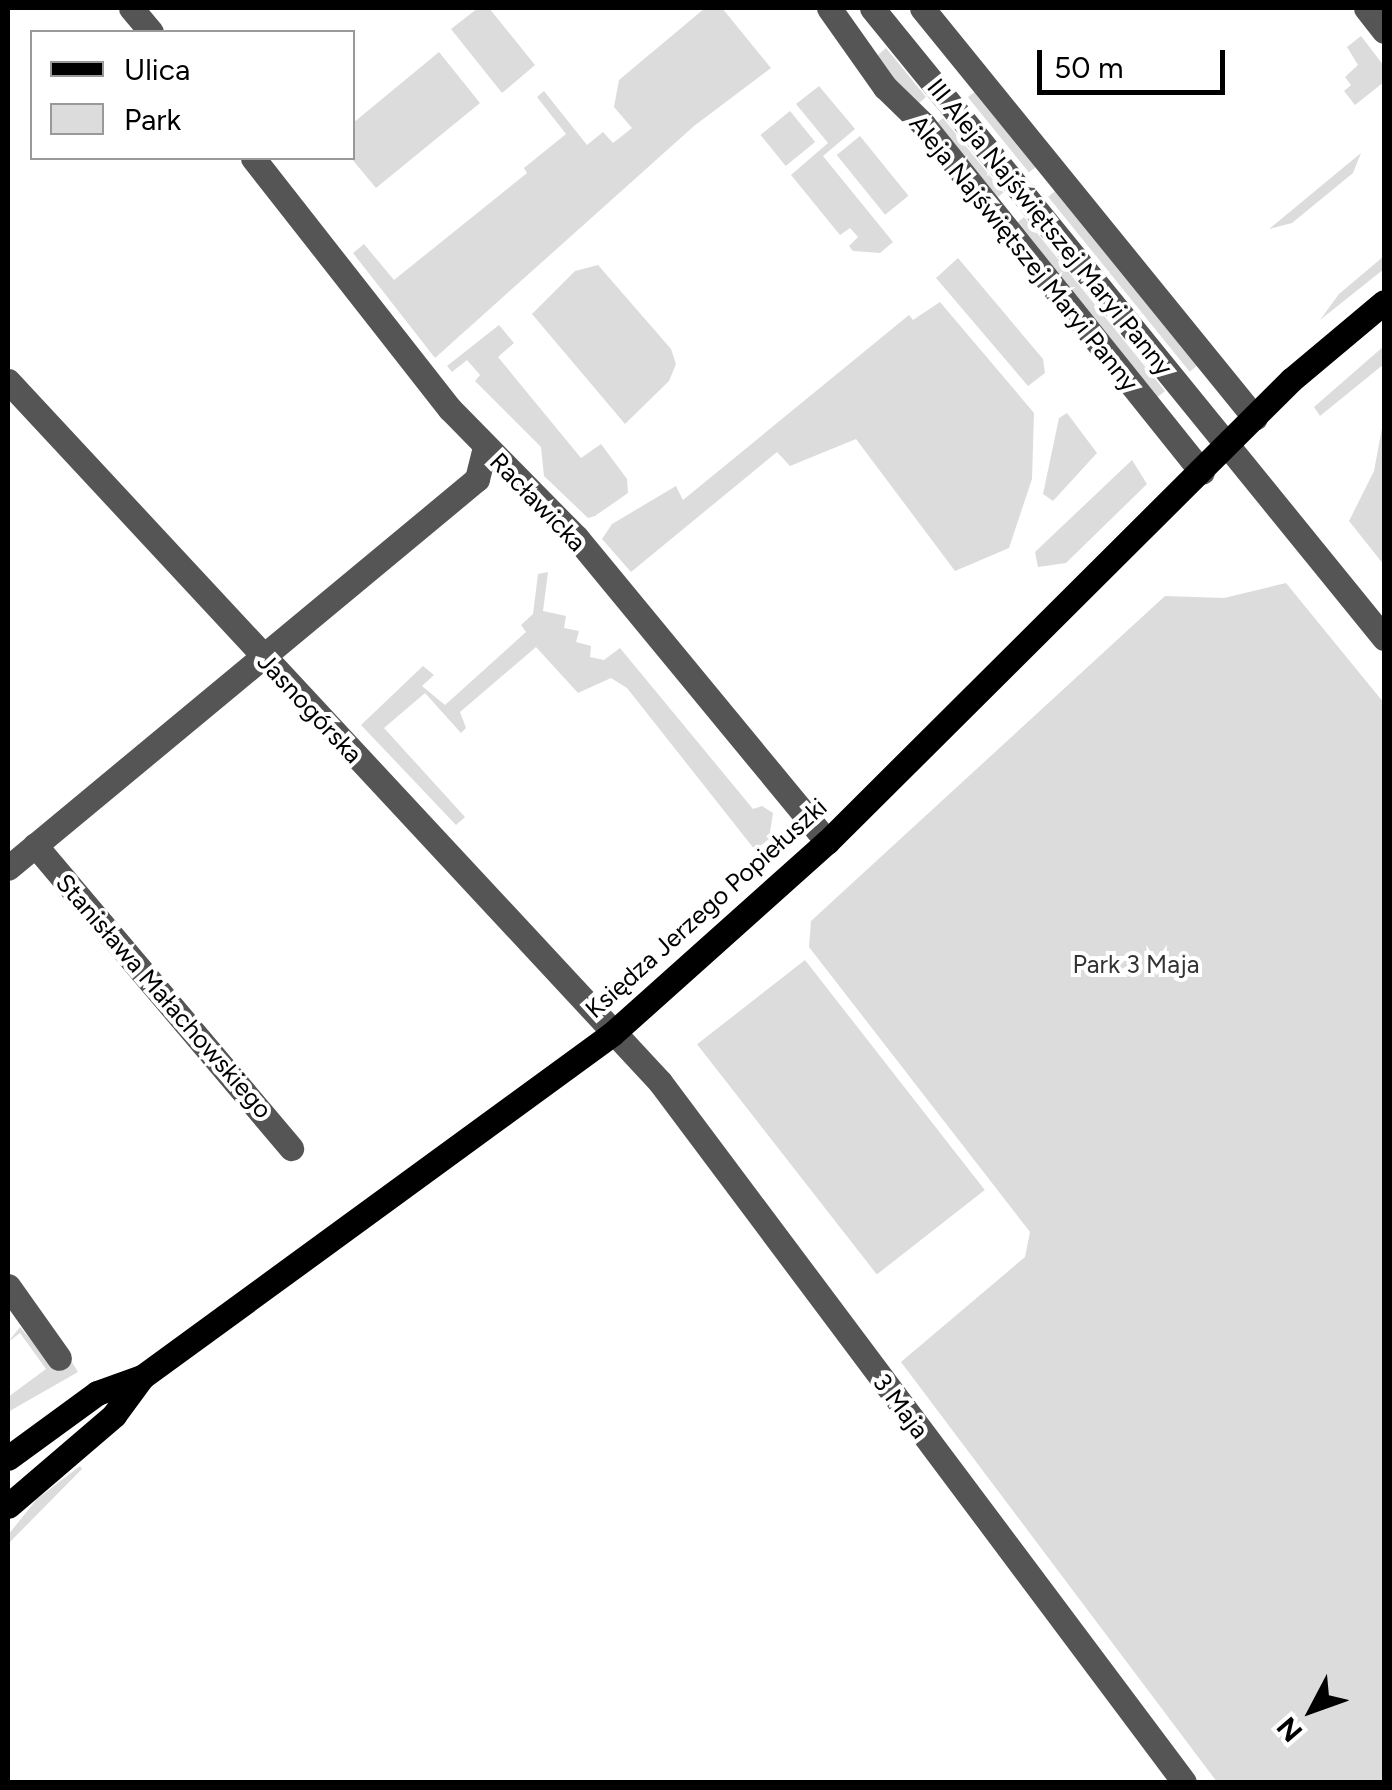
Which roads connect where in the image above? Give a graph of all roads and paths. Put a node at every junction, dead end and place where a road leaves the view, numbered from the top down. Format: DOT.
graph roads {
  1 [pos="132,8"];
  2 [pos="830,8"];
  3 [pos="922,8"];
  4 [pos="1366,8"];
  5 [pos="875,9"];
  6 [pos="150,30"];
  7 [pos="1384,31"];
  8 [pos="849,32"];
  9 [pos="255,160"];
  10 [pos="1384,302"];
  11 [pos="8,381"];
  12 [pos="1255,418"];
  13 [pos="1228,446"];
  14 [pos="485,448"];
  15 [pos="1202,472"];
  16 [pos="1384,638"];
  17 [pos="260,656"];
  18 [pos="828,842"];
  19 [pos="35,845"];
  20 [pos="8,868"];
  21 [pos="612,1034"];
  22 [pos="292,1148"];
  23 [pos="8,1286"];
  24 [pos="59,1358"];
  25 [pos="142,1376"];
  26 [pos="8,1458"];
  27 [pos="8,1506"];
  28 [pos="1184,1782"];
  1 -- 6 [label="street"];
  2 -- 8 [label="street, Aleja Najświętszej Maryi Panny"];
  3 -- 12 [label="street"];
  4 -- 7 [label="street"];
  5 -- 8 [label="street"];
  5 -- 13 [label="street, III Aleja Najświętszej Maryi Panny"];
  8 -- 15 [label="street, Aleja Najświętszej Maryi Panny"];
  9 -- 14 [label="street, Racławicka"];
  10 -- 12 [label="main road, Księdza Jerzego Popiełuszki"];
  11 -- 17 [label="street, Jasnogórska"];
  12 -- 13 [label="main road, Księdza Jerzego Popiełuszki"];
  13 -- 15 [label="main road, Księdza Jerzego Popiełuszki"];
  13 -- 16 [label="street, III Aleja Najświętszej Maryi Panny"];
  14 -- 17 [label="street"];
  14 -- 18 [label="street, Racławicka"];
  15 -- 18 [label="main road, Księdza Jerzego Popiełuszki"];
  17 -- 19 [label="street"];
  17 -- 21 [label="street, Jasnogórska"];
  18 -- 21 [label="main road, Księdza Jerzego Popiełuszki"];
  19 -- 20 [label="street"];
  19 -- 22 [label="street, Stanisława Małachowskiego"];
  21 -- 25 [label="main road, Księdza Jerzego Popiełuszki"];
  21 -- 28 [label="street, 3 Maja"];
  23 -- 24 [label="street"];
  25 -- 26 [label="main road, Księdza Jerzego Popiełuszki"];
  25 -- 27 [label="main road, Księdza Jerzego Popiełuszki"];
}
